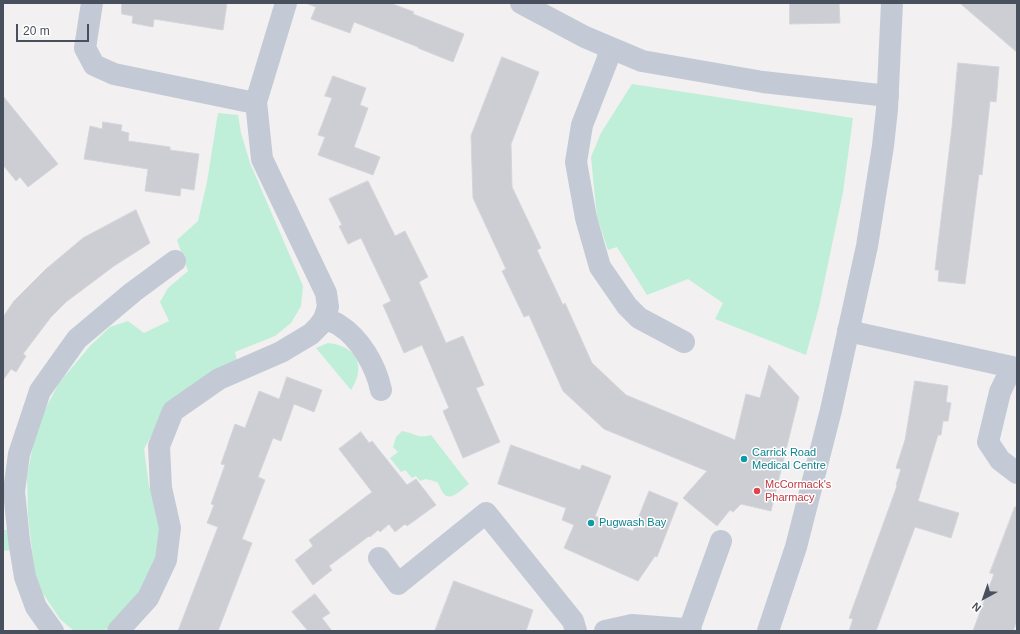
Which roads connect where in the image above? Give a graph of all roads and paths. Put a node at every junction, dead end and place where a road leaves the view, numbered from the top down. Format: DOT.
graph roads {
  1 [pos="92,3"];
  2 [pos="286,3"];
  3 [pos="521,3"];
  4 [pos="892,3"];
  5 [pos="610,48"];
  6 [pos="888,96"];
  7 [pos="256,102"];
  8 [pos="175,261"];
  9 [pos="324,319"];
  10 [pos="848,331"];
  11 [pos="684,342"];
  12 [pos="1015,365"];
  13 [pos="381,390"];
  14 [pos="1017,473"];
  15 [pos="721,541"];
  16 [pos="379,558"];
  17 [pos="53,631"];
  18 [pos="118,631"];
  19 [pos="576,631"];
  20 [pos="605,631"];
  21 [pos="690,631"];
  22 [pos="768,631"];
  1 -- 7 [label="street"];
  2 -- 7 [label="street"];
  3 -- 5 [label="street"];
  4 -- 6 [label="street"];
  5 -- 6 [label="street"];
  5 -- 11 [label="street"];
  6 -- 10 [label="street"];
  7 -- 9 [label="street"];
  8 -- 17 [label="street"];
  9 -- 13 [label="street"];
  9 -- 18 [label="street"];
  10 -- 12 [label="street"];
  10 -- 22 [label="street"];
  12 -- 14 [label="street"];
  15 -- 21 [label="street"];
  16 -- 19 [label="street"];
  20 -- 21 [label="street"];
}
